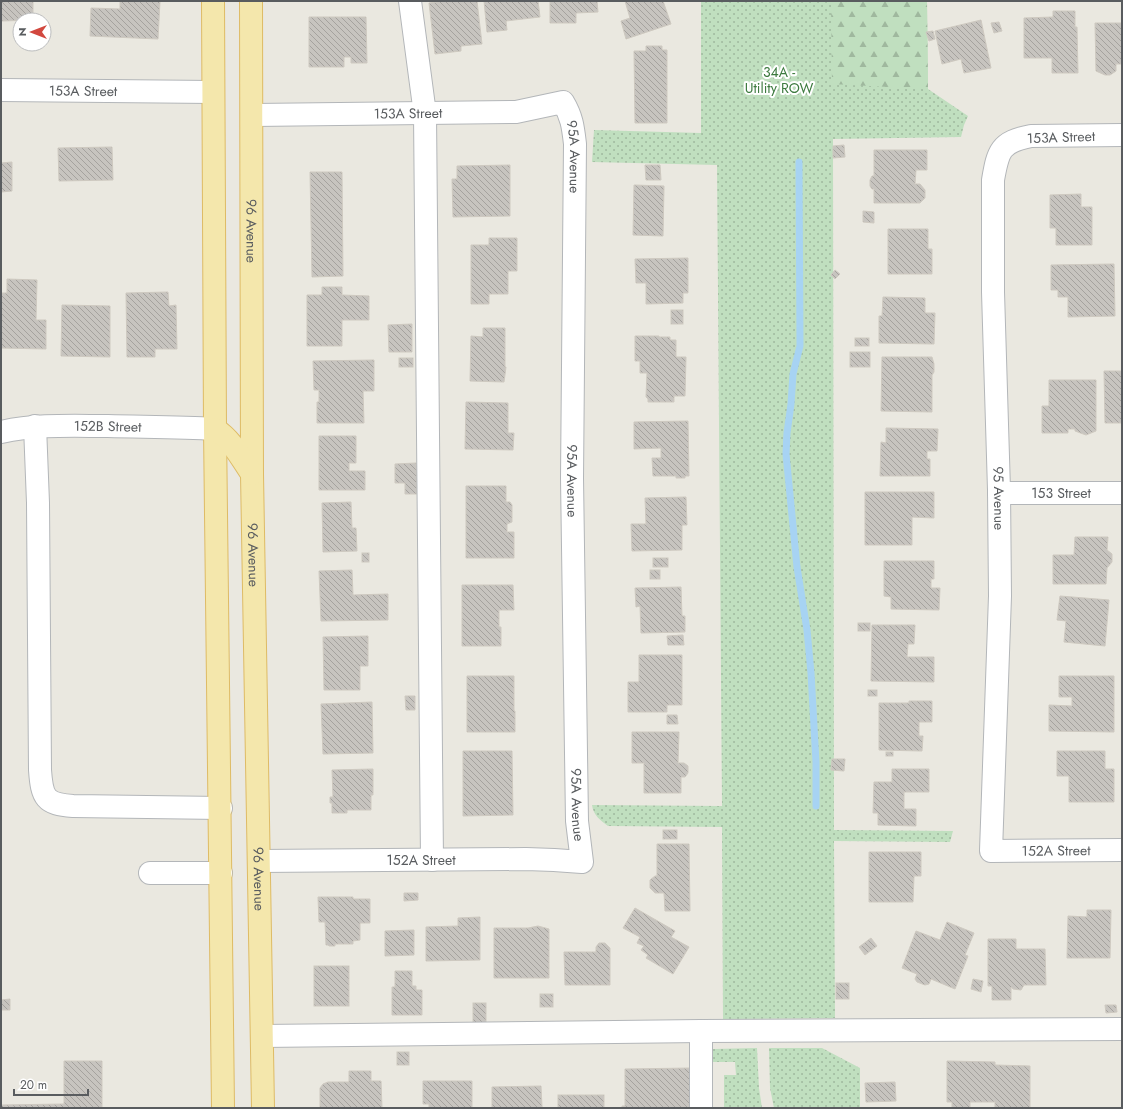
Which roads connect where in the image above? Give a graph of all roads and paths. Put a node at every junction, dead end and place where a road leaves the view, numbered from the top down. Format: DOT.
graph roads {
  1 [pos="212,1"];
  2 [pos="251,1"];
  3 [pos="410,1"];
  4 [pos="1,90"];
  5 [pos="212,92"];
  6 [pos="563,102"];
  7 [pos="424,114"];
  8 [pos="252,115"];
  9 [pos="1122,135"];
  10 [pos="1003,147"];
  11 [pos="35,426"];
  12 [pos="215,429"];
  13 [pos="1,432"];
  14 [pos="252,474"];
  15 [pos="1122,492"];
  16 [pos="999,493"];
  17 [pos="221,808"];
  18 [pos="1122,850"];
  19 [pos="991,851"];
  20 [pos="432,860"];
  21 [pos="259,861"];
  22 [pos="582,862"];
  23 [pos="150,873"];
  24 [pos="221,873"];
  25 [pos="1122,1029"];
  26 [pos="702,1031"];
  27 [pos="262,1036"];
  28 [pos="224,1108"];
  29 [pos="263,1108"];
  30 [pos="701,1108"];
  1 -- 5 [label="main road"];
  2 -- 8 [label="main road, 96 Avenue"];
  3 -- 7 [label="street"];
  4 -- 5 [label="street, 153A Street"];
  5 -- 12 [label="main road"];
  6 -- 7 [label="street, 153A Street"];
  6 -- 22 [label="street, 95A Avenue"];
  7 -- 8 [label="street, 153A Street"];
  7 -- 20 [label="street"];
  8 -- 14 [label="main road, 96 Avenue"];
  9 -- 10 [label="street, 153A Street"];
  10 -- 16 [label="street, 95 Avenue"];
  11 -- 12 [label="street, 152B Street"];
  11 -- 13 [label="street, 152B Street"];
  11 -- 17 [label="street"];
  12 -- 14 [label="main road"];
  12 -- 17 [label="main road"];
  14 -- 21 [label="main road, 96 Avenue"];
  15 -- 16 [label="street, 153 Street"];
  16 -- 19 [label="street, 95 Avenue"];
  17 -- 24 [label="main road"];
  18 -- 19 [label="street, 152A Street"];
  20 -- 21 [label="street, 152A Street"];
  20 -- 22 [label="street, 152A Street"];
  21 -- 27 [label="main road, 96 Avenue"];
  23 -- 24 [label="street"];
  24 -- 28 [label="main road"];
  25 -- 26 [label="street"];
  26 -- 27 [label="street"];
  26 -- 30 [label="street"];
  27 -- 29 [label="main road, 96 Avenue"];
}
